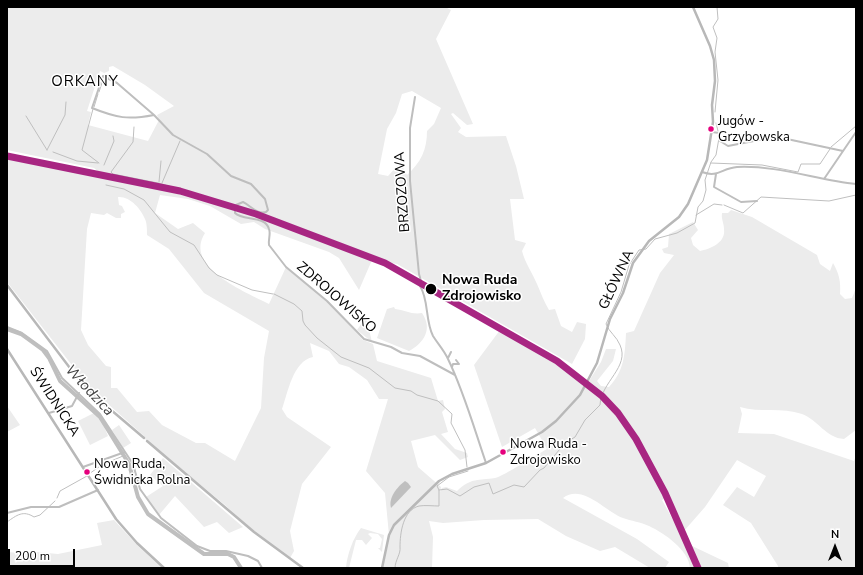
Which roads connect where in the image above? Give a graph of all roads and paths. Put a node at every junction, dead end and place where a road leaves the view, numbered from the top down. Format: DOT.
graph roads {
  1 [pos="693,7"];
  2 [pos="415,97"];
  3 [pos="154,115"];
  4 [pos="712,132"];
  5 [pos="856,132"];
  6 [pos="843,151"];
  7 [pos="704,172"];
  8 [pos="716,174"];
  9 [pos="824,179"];
  10 [pos="856,184"];
  11 [pos="756,201"];
  12 [pos="236,205"];
  13 [pos="235,209"];
  14 [pos="7,285"];
  15 [pos="7,327"];
  16 [pos="7,349"];
  17 [pos="451,352"];
  18 [pos="448,358"];
  19 [pos="456,360"];
  20 [pos="452,367"];
  21 [pos="455,375"];
  22 [pos="79,393"];
  23 [pos="49,413"];
  24 [pos="144,438"];
  25 [pos="147,441"];
  26 [pos="124,453"];
  27 [pos="486,463"];
  28 [pos="83,467"];
  29 [pos="98,490"];
  30 [pos="7,514"];
  31 [pos="164,568"];
  32 [pos="262,568"];
  33 [pos="303,568"];
  34 [pos="382,568"];
  1 -- 4 [label="street, GŁÓWNA"];
  2 -- 18 [label="street, BRZOZOWA"];
  3 -- 3 [label="street"];
  3 -- 12 [label="street"];
  4 -- 6 [label="street"];
  4 -- 7 [label="street, GŁÓWNA"];
  5 -- 6 [label="street"];
  6 -- 9 [label="street"];
  7 -- 8 [label="street"];
  7 -- 27 [label="street, GŁÓWNA"];
  8 -- 9 [label="street"];
  8 -- 11 [label="street"];
  9 -- 10 [label="street"];
  13 -- 21 [label="street, ZDROJOWISKO"];
  14 -- 24 [label="street"];
  15 -- 22 [label="street"];
  16 -- 23 [label="street, ŚWIDNICKA"];
  17 -- 18 [label="street"];
  18 -- 20 [label="street"];
  19 -- 20 [label="street"];
  20 -- 21 [label="street"];
  21 -- 27 [label="street"];
  22 -- 23 [label="street"];
  22 -- 26 [label="street"];
  23 -- 28 [label="street, ŚWIDNICKA"];
  25 -- 33 [label="street"];
  26 -- 28 [label="street"];
  26 -- 32 [label="street"];
  27 -- 34 [label="street"];
  28 -- 29 [label="street, ŚWIDNICKA"];
  29 -- 30 [label="street"];
  29 -- 31 [label="street, ŚWIDNICKA"];
}
